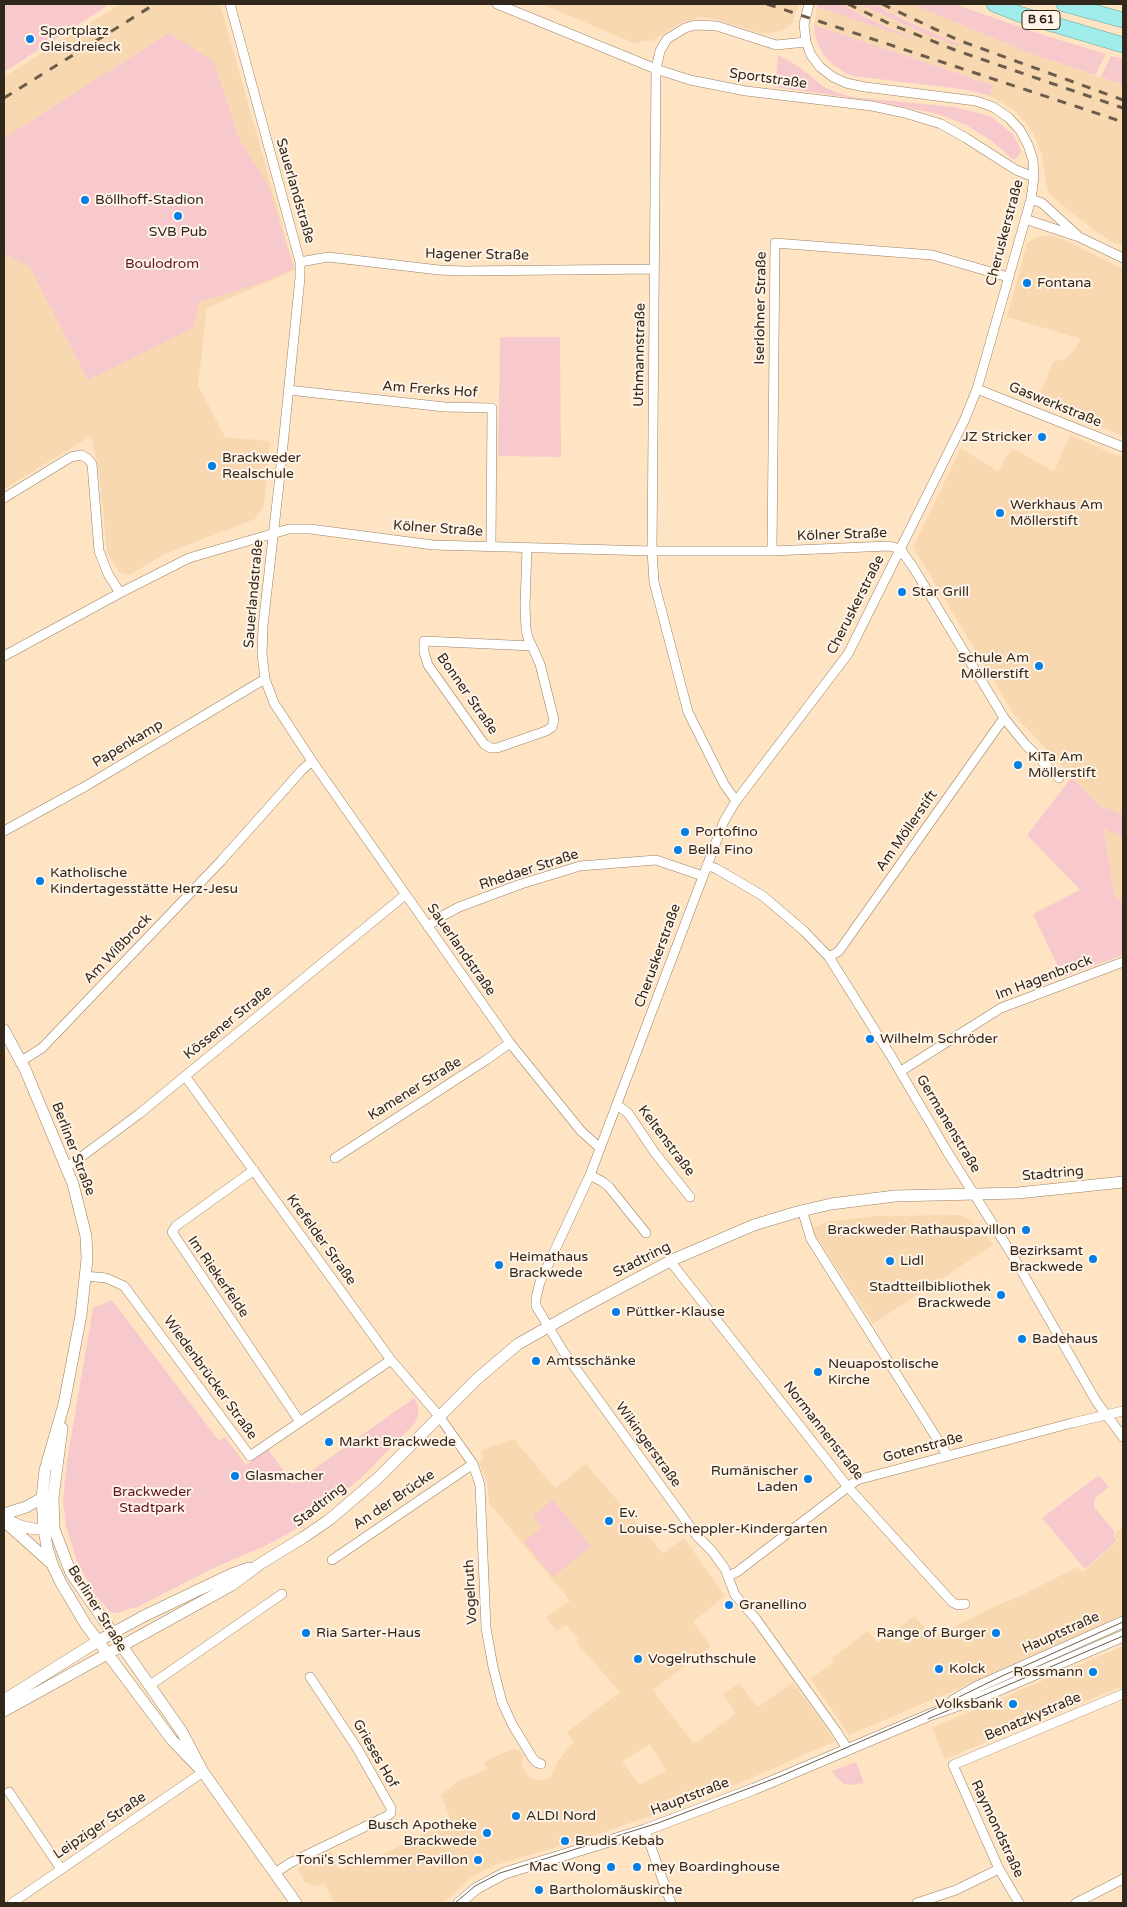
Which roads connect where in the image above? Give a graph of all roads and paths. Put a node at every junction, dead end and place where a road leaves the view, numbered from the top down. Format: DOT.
graph roads {
  1 [pos="230,4"];
  2 [pos="497,4"];
  3 [pos="809,4"];
  4 [pos="994,4"];
  5 [pos="1064,4"];
  6 [pos="1123,20"];
  7 [pos="806,42"];
  8 [pos="1123,45"];
  9 [pos="656,69"];
  10 [pos="1034,177"];
  11 [pos="1031,198"];
  12 [pos="1025,220"];
  13 [pos="1079,237"];
  14 [pos="1123,258"];
  15 [pos="300,262"];
  16 [pos="654,269"];
  17 [pos="1008,277"];
  18 [pos="977,389"];
  19 [pos="288,390"];
  20 [pos="1123,447"];
  21 [pos="4,498"];
  22 [pos="274,533"];
  23 [pos="491,547"];
  24 [pos="527,548"];
  25 [pos="900,549"];
  26 [pos="652,551"];
  27 [pos="772,551"];
  28 [pos="120,593"];
  29 [pos="532,646"];
  30 [pos="4,656"];
  31 [pos="266,678"];
  32 [pos="1004,718"];
  33 [pos="312,762"];
  34 [pos="1059,778"];
  35 [pos="736,801"];
  36 [pos="4,831"];
  37 [pos="707,865"];
  38 [pos="703,876"];
  39 [pos="405,895"];
  40 [pos="428,927"];
  41 [pos="829,957"];
  42 [pos="1123,962"];
  43 [pos="4,1030"];
  44 [pos="510,1043"];
  45 [pos="20,1062"];
  46 [pos="901,1072"];
  47 [pos="185,1076"];
  48 [pos="617,1105"];
  49 [pos="600,1148"];
  50 [pos="334,1158"];
  51 [pos="66,1166"];
  52 [pos="254,1170"];
  53 [pos="590,1175"];
  54 [pos="1123,1182"];
  55 [pos="974,1194"];
  56 [pos="690,1197"];
  57 [pos="802,1210"];
  58 [pos="646,1233"];
  59 [pos="670,1261"];
  60 [pos="85,1276"];
  61 [pos="547,1327"];
  62 [pos="391,1360"];
  63 [pos="64,1404"];
  64 [pos="1123,1411"];
  65 [pos="1106,1415"];
  66 [pos="439,1416"];
  67 [pos="300,1422"];
  68 [pos="1123,1437"];
  69 [pos="948,1456"];
  70 [pos="473,1464"];
  71 [pos="848,1487"];
  72 [pos="42,1498"];
  73 [pos="4,1514"];
  74 [pos="4,1520"];
  75 [pos="49,1529"];
  76 [pos="332,1560"];
  77 [pos="52,1564"];
  78 [pos="260,1564"];
  79 [pos="728,1576"];
  80 [pos="282,1594"];
  81 [pos="965,1604"];
  82 [pos="1123,1622"];
  83 [pos="113,1633"];
  84 [pos="1123,1636"];
  85 [pos="98,1641"];
  86 [pos="123,1647"];
  87 [pos="107,1655"];
  88 [pos="310,1677"];
  89 [pos="150,1686"];
  90 [pos="1123,1694"];
  91 [pos="4,1700"];
  92 [pos="4,1711"];
  93 [pos="932,1714"];
  94 [pos="848,1750"];
  95 [pos="541,1764"];
  96 [pos="953,1765"];
  97 [pos="203,1772"];
  98 [pos="9,1792"];
  99 [pos="645,1830"];
  100 [pos="61,1869"];
  101 [pos="999,1869"];
  102 [pos="276,1873"];
  103 [pos="1123,1879"];
  104 [pos="12,1903"];
  105 [pos="296,1903"];
  106 [pos="459,1903"];
  107 [pos="671,1903"];
  108 [pos="917,1903"];
  109 [pos="1019,1903"];
  110 [pos="1076,1903"];
  1 -- 15 [label="street, Sauerlandstraße"];
  2 -- 9 [label="street, Sportstraße"];
  3 -- 7 [label="street, Cheruskerstraße"];
  4 -- 8 [label="highway, B 61"];
  5 -- 6 [label="highway, B 61"];
  7 -- 9 [label="street, Uthmannstraße"];
  7 -- 10 [label="street, Cheruskerstraße"];
  9 -- 10 [label="street, Sportstraße"];
  9 -- 16 [label="street, Uthmannstraße"];
  10 -- 11 [label="street, Cheruskerstraße"];
  11 -- 12 [label="street, Cheruskerstraße"];
  11 -- 13 [label="street"];
  12 -- 13 [label="street"];
  12 -- 17 [label="street, Cheruskerstraße"];
  13 -- 14 [label="street"];
  15 -- 16 [label="street, Hagener Straße"];
  15 -- 19 [label="street, Sauerlandstraße"];
  16 -- 26 [label="street, Uthmannstraße"];
  17 -- 18 [label="street, Cheruskerstraße"];
  17 -- 27 [label="street, Iserlohner Straße"];
  18 -- 20 [label="street, Gaswerkstraße"];
  18 -- 25 [label="street, Cheruskerstraße"];
  19 -- 22 [label="street, Sauerlandstraße"];
  19 -- 23 [label="street, Am Frerks Hof"];
  21 -- 28 [label="street"];
  22 -- 23 [label="street, Kölner Straße"];
  22 -- 28 [label="street, Kölner Straße"];
  22 -- 31 [label="street, Sauerlandstraße"];
  23 -- 24 [label="street, Kölner Straße"];
  24 -- 26 [label="street, Kölner Straße"];
  24 -- 29 [label="street, Bonner Straße"];
  25 -- 27 [label="street, Kölner Straße"];
  25 -- 32 [label="street"];
  25 -- 35 [label="street, Cheruskerstraße"];
  26 -- 27 [label="street, Kölner Straße"];
  26 -- 35 [label="street, Uthmannstraße"];
  28 -- 30 [label="street, Kölner Straße"];
  29 -- 29 [label="street, Bonner Straße"];
  31 -- 33 [label="street, Sauerlandstraße"];
  31 -- 36 [label="street, Papenkamp"];
  32 -- 34 [label="street"];
  32 -- 41 [label="street, Am Möllerstift"];
  33 -- 39 [label="street, Sauerlandstraße"];
  33 -- 45 [label="street, Am Wißbrock"];
  35 -- 37 [label="street, Cheruskerstraße"];
  37 -- 38 [label="street, Cheruskerstraße"];
  37 -- 41 [label="street, Germanenstraße"];
  38 -- 40 [label="street, Rhedaer Straße"];
  38 -- 48 [label="street, Cheruskerstraße"];
  39 -- 40 [label="street, Sauerlandstraße"];
  39 -- 47 [label="street, Kössener Straße"];
  40 -- 44 [label="street, Sauerlandstraße"];
  41 -- 46 [label="street, Germanenstraße"];
  42 -- 46 [label="street, Im Hagenbrock"];
  43 -- 45 [label="street, Berliner Straße"];
  44 -- 49 [label="street, Sauerlandstraße"];
  44 -- 50 [label="street, Kamener Straße"];
  45 -- 51 [label="street, Berliner Straße"];
  46 -- 55 [label="street, Germanenstraße"];
  47 -- 51 [label="street, Kössener Straße"];
  47 -- 52 [label="street, Krefelder Straße"];
  48 -- 49 [label="street, Cheruskerstraße"];
  48 -- 56 [label="street, Keltenstraße"];
  49 -- 53 [label="street, Cheruskerstraße"];
  51 -- 60 [label="street, Berliner Straße"];
  52 -- 62 [label="street, Krefelder Straße"];
  52 -- 67 [label="street, Im Riekerfelde"];
  53 -- 58 [label="street"];
  53 -- 61 [label="street, Cheruskerstraße"];
  54 -- 55 [label="street, Stadtring"];
  55 -- 57 [label="street, Stadtring"];
  55 -- 65 [label="street, Germanenstraße"];
  57 -- 59 [label="street, Stadtring"];
  57 -- 69 [label="street"];
  59 -- 61 [label="street, Stadtring"];
  59 -- 71 [label="street, Normannenstraße"];
  60 -- 63 [label="street, Berliner Straße"];
  60 -- 67 [label="street, Wiedenbrücker Straße"];
  61 -- 66 [label="street, Stadtring"];
  61 -- 79 [label="street, Wikingerstraße"];
  62 -- 66 [label="street, Krefelder Straße"];
  62 -- 67 [label="street, Wiedenbrücker Straße"];
  63 -- 72 [label="street, Berliner Straße"];
  63 -- 75 [label="street, Berliner Straße"];
  64 -- 65 [label="street, Gotenstraße"];
  65 -- 68 [label="street, Germanenstraße"];
  65 -- 69 [label="street, Gotenstraße"];
  66 -- 70 [label="street, Vogelruth"];
  66 -- 78 [label="street, Stadtring"];
  69 -- 71 [label="street, Gotenstraße"];
  70 -- 76 [label="street, An der Brücke"];
  70 -- 95 [label="street, Vogelruth"];
  71 -- 79 [label="street, Gotenstraße"];
  71 -- 81 [label="street, Normannenstraße"];
  72 -- 73 [label="street"];
  72 -- 75 [label="street, Berliner Straße"];
  74 -- 75 [label="street"];
  74 -- 77 [label="street"];
  75 -- 77 [label="street, Berliner Straße"];
  75 -- 83 [label="street, Berliner Straße"];
  77 -- 85 [label="street, Berliner Straße"];
  78 -- 83 [label="street, Stadtring"];
  78 -- 86 [label="street, Stadtring"];
  79 -- 94 [label="street, Wikingerstraße"];
  80 -- 89 [label="street"];
  82 -- 93 [label="street, Hauptstraße"];
  83 -- 85 [label="street, Stadtring"];
  83 -- 86 [label="street, Berliner Straße"];
  84 -- 93 [label="street, Hauptstraße"];
  85 -- 87 [label="street, Berliner Straße"];
  85 -- 91 [label="street, Stadtring"];
  86 -- 87 [label="street, Stadtring"];
  86 -- 89 [label="street, Berliner Straße"];
  87 -- 92 [label="street, Stadtring"];
  87 -- 97 [label="street, Berliner Straße"];
  88 -- 102 [label="street, Grieses Hof"];
  89 -- 97 [label="street, Berliner Straße"];
  90 -- 96 [label="street, Benatzkystraße"];
  93 -- 94 [label="street, Hauptstraße"];
  94 -- 99 [label="street, Hauptstraße"];
  96 -- 101 [label="street, Raymondstraße"];
  97 -- 100 [label="street, Leipziger Straße"];
  97 -- 102 [label="street, Berliner Straße"];
  98 -- 100 [label="street"];
  99 -- 106 [label="street, Hauptstraße"];
  99 -- 107 [label="street"];
  100 -- 104 [label="street, Leipziger Straße"];
  101 -- 108 [label="street"];
  101 -- 109 [label="street, Raymondstraße"];
  102 -- 105 [label="street, Berliner Straße"];
  103 -- 110 [label="street"];
}
